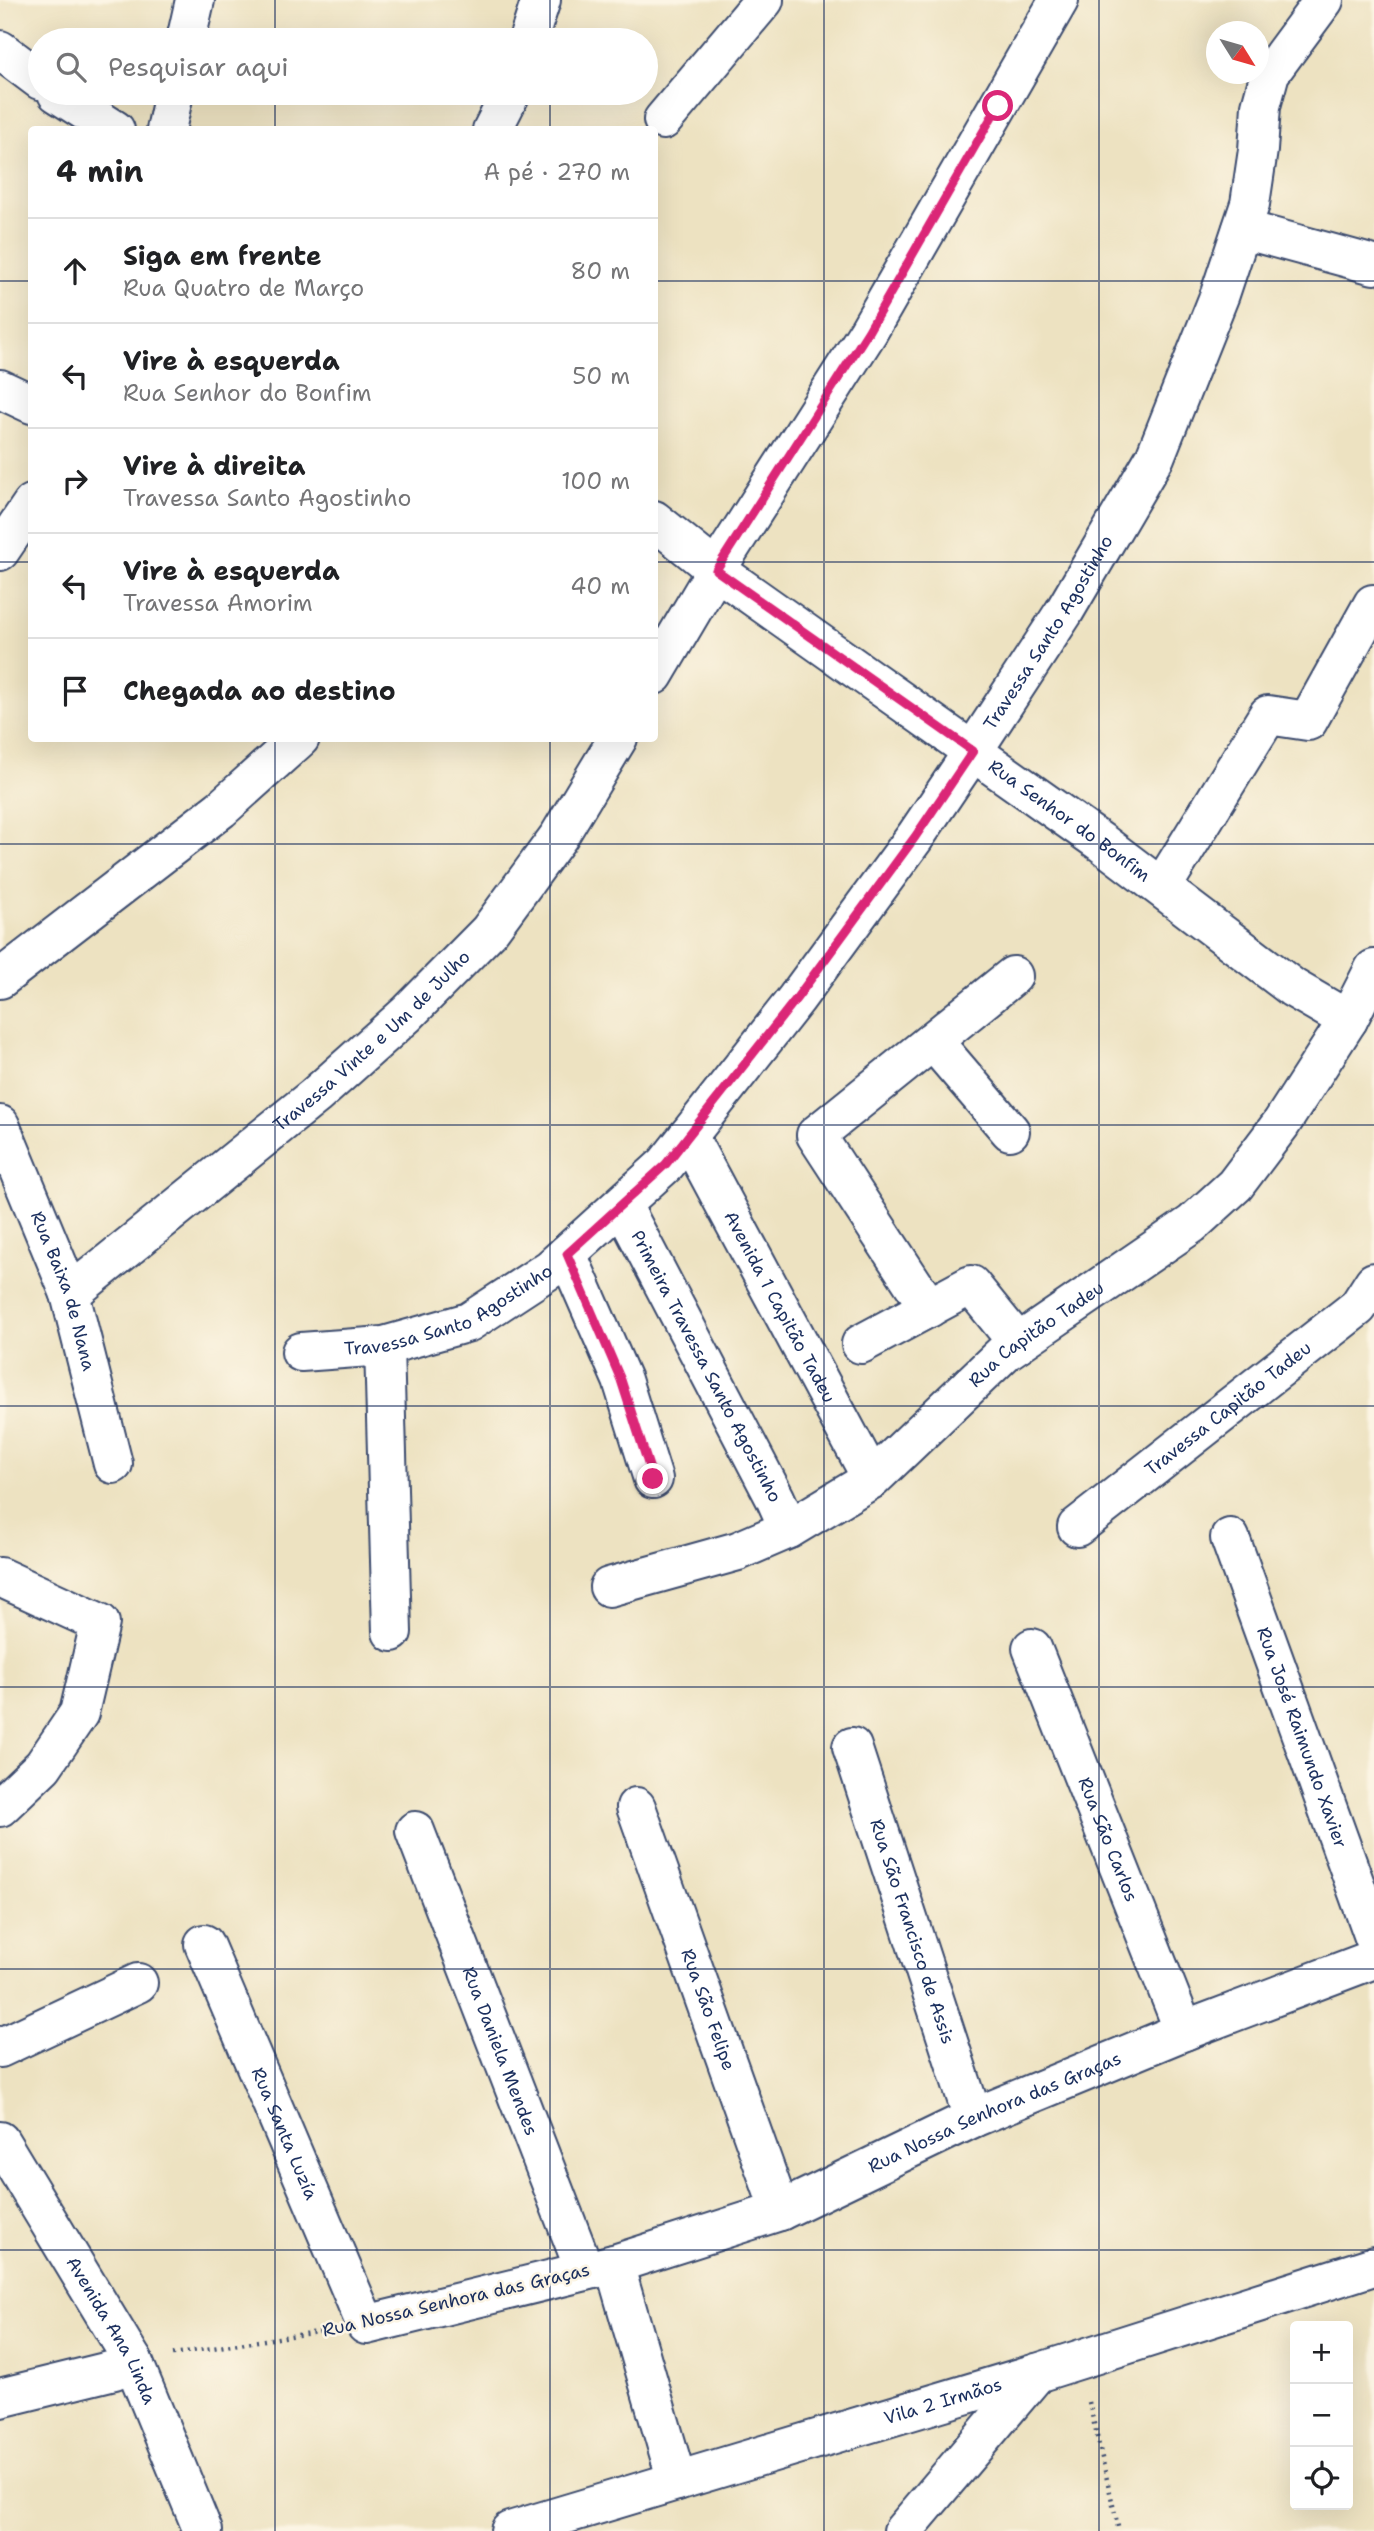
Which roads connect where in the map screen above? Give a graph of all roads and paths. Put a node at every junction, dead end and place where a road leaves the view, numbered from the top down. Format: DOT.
graph roads {
  1 [pos="195,0"];
  2 [pos="541,0"];
  3 [pos="764,0"];
  4 [pos="1059,0"];
  5 [pos="1324,0"];
  6 [pos="189,28"];
  7 [pos="532,28"];
  8 [pos="0,50"];
  9 [pos="28,71"];
  10 [pos="75,105"];
  11 [pos="171,105"];
  12 [pos="505,105"];
  13 [pos="663,120"];
  14 [pos="108,126"];
  15 [pos="167,126"];
  16 [pos="494,126"];
  17 [pos="1242,229"];
  18 [pos="1374,265"];
  19 [pos="0,389"];
  20 [pos="28,402"];
  21 [pos="28,510"];
  22 [pos="658,523"];
  23 [pos="0,551"];
  24 [pos="716,570"];
  25 [pos="1373,604"];
  26 [pos="658,669"];
  27 [pos="296,742"];
  28 [pos="616,742"];
  29 [pos="973,751"];
  30 [pos="1162,887"];
  31 [pos="1374,969"];
  32 [pos="1013,976"];
  33 [pos="0,979"];
  34 [pos="1348,1020"];
  35 [pos="933,1041"];
  36 [pos="0,1125"];
  37 [pos="1010,1131"];
  38 [pos="688,1136"];
  39 [pos="622,1205"];
  40 [pos="567,1254"];
  41 [pos="1374,1282"];
  42 [pos="70,1294"];
  43 [pos="929,1308"];
  44 [pos="861,1343"];
  45 [pos="1018,1343"];
  46 [pos="384,1346"];
  47 [pos="301,1352"];
  48 [pos="113,1464"];
  49 [pos="653,1479"];
  50 [pos="872,1479"];
  51 [pos="1077,1527"];
  52 [pos="789,1529"];
  53 [pos="1230,1538"];
  54 [pos="0,1577"];
  55 [pos="609,1587"];
  56 [pos="393,1632"];
  57 [pos="1032,1647"];
  58 [pos="852,1746"];
  59 [pos="0,1807"];
  60 [pos="636,1807"];
  61 [pos="415,1831"];
  62 [pos="1374,1937"];
  63 [pos="204,1944"];
  64 [pos="1374,1959"];
  65 [pos="138,1983"];
  66 [pos="1184,2031"];
  67 [pos="0,2049"];
  68 [pos="973,2118"];
  69 [pos="0,2141"];
  70 [pos="780,2211"];
  71 [pos="1374,2266"];
  72 [pos="600,2268"];
  73 [pos="366,2325"];
  74 [pos="1079,2360"];
  75 [pos="132,2361"];
  76 [pos="1037,2373"];
  77 [pos="0,2398"];
  78 [pos="677,2481"];
  79 [pos="203,2531"];
  80 [pos="510,2531"];
  81 [pos="903,2531"];
  82 [pos="1119,2531"];
  1 -- 6 [label="street"];
  2 -- 7 [label="street"];
  3 -- 13 [label="street"];
  4 -- 24 [label="street"];
  5 -- 17 [label="street, Travessa Santo Agostinho"];
  8 -- 9 [label="street"];
  10 -- 14 [label="street"];
  11 -- 15 [label="street"];
  12 -- 16 [label="street"];
  17 -- 18 [label="street"];
  17 -- 29 [label="street, Travessa Santo Agostinho"];
  19 -- 20 [label="street"];
  21 -- 23 [label="street"];
  22 -- 24 [label="street, Rua Senhor do Bonfim"];
  24 -- 26 [label="street"];
  24 -- 29 [label="street, Rua Senhor do Bonfim"];
  25 -- 30 [label="street"];
  27 -- 33 [label="street"];
  28 -- 42 [label="street, Travessa Vinte e Um de Julho"];
  29 -- 30 [label="street, Rua Senhor do Bonfim"];
  29 -- 38 [label="street, Travessa Santo Agostinho"];
  30 -- 34 [label="street, Rua Senhor do Bonfim"];
  31 -- 34 [label="street, Rua Capitão Tadeu"];
  32 -- 35 [label="street"];
  34 -- 45 [label="street, Rua Capitão Tadeu"];
  35 -- 37 [label="street"];
  35 -- 43 [label="street"];
  36 -- 42 [label="street, Rua Baixa de Nana"];
  38 -- 39 [label="street, Travessa Santo Agostinho"];
  38 -- 50 [label="street, Avenida 1 Capitão Tadeu"];
  39 -- 40 [label="street, Travessa Santo Agostinho"];
  39 -- 52 [label="street, Primeira Travessa Santo Agostinho"];
  40 -- 46 [label="street, Travessa Santo Agostinho"];
  40 -- 49 [label="street"];
  41 -- 51 [label="street, Travessa Capitão Tadeu"];
  42 -- 48 [label="street, Rua Baixa de Nana"];
  43 -- 44 [label="street"];
  43 -- 45 [label="street"];
  45 -- 50 [label="street, Rua Capitão Tadeu"];
  46 -- 47 [label="street, Travessa Santo Agostinho"];
  46 -- 56 [label="street"];
  50 -- 52 [label="street, Rua Capitão Tadeu"];
  52 -- 55 [label="street, Rua Capitão Tadeu"];
  53 -- 62 [label="street, Rua José Raimundo Xavier"];
  54 -- 59 [label="street"];
  57 -- 66 [label="street, Rua São Carlos"];
  58 -- 68 [label="street, Rua São Francisco de Assis"];
  60 -- 70 [label="street, Rua São Felipe"];
  61 -- 72 [label="street, Rua Daniela Mendes"];
  63 -- 73 [label="street, Rua Santa Luzía"];
  64 -- 66 [label="street, Rua Nossa Senhora das Graças"];
  65 -- 67 [label="street"];
  66 -- 68 [label="street, Rua Nossa Senhora das Graças"];
  68 -- 70 [label="street, Rua Nossa Senhora das Graças"];
  69 -- 75 [label="street, Avenida Ana Linda"];
  70 -- 72 [label="street, Rua Nossa Senhora das Graças"];
  71 -- 74 [label="street, Vila 2 Irmãos"];
  72 -- 73 [label="street, Rua Nossa Senhora das Graças"];
  72 -- 78 [label="street, Rua Nossa Senhora das Graças"];
  73 -- 75 [label="path, Rua Nossa Senhora das Graças"];
  74 -- 76 [label="street, Vila 2 Irmãos"];
  74 -- 82 [label="path"];
  75 -- 77 [label="street"];
  75 -- 79 [label="street, Avenida Ana Linda"];
  76 -- 78 [label="street, Vila 2 Irmãos"];
  76 -- 81 [label="street"];
  78 -- 80 [label="street, Vila 2 Irmãos"];
}
